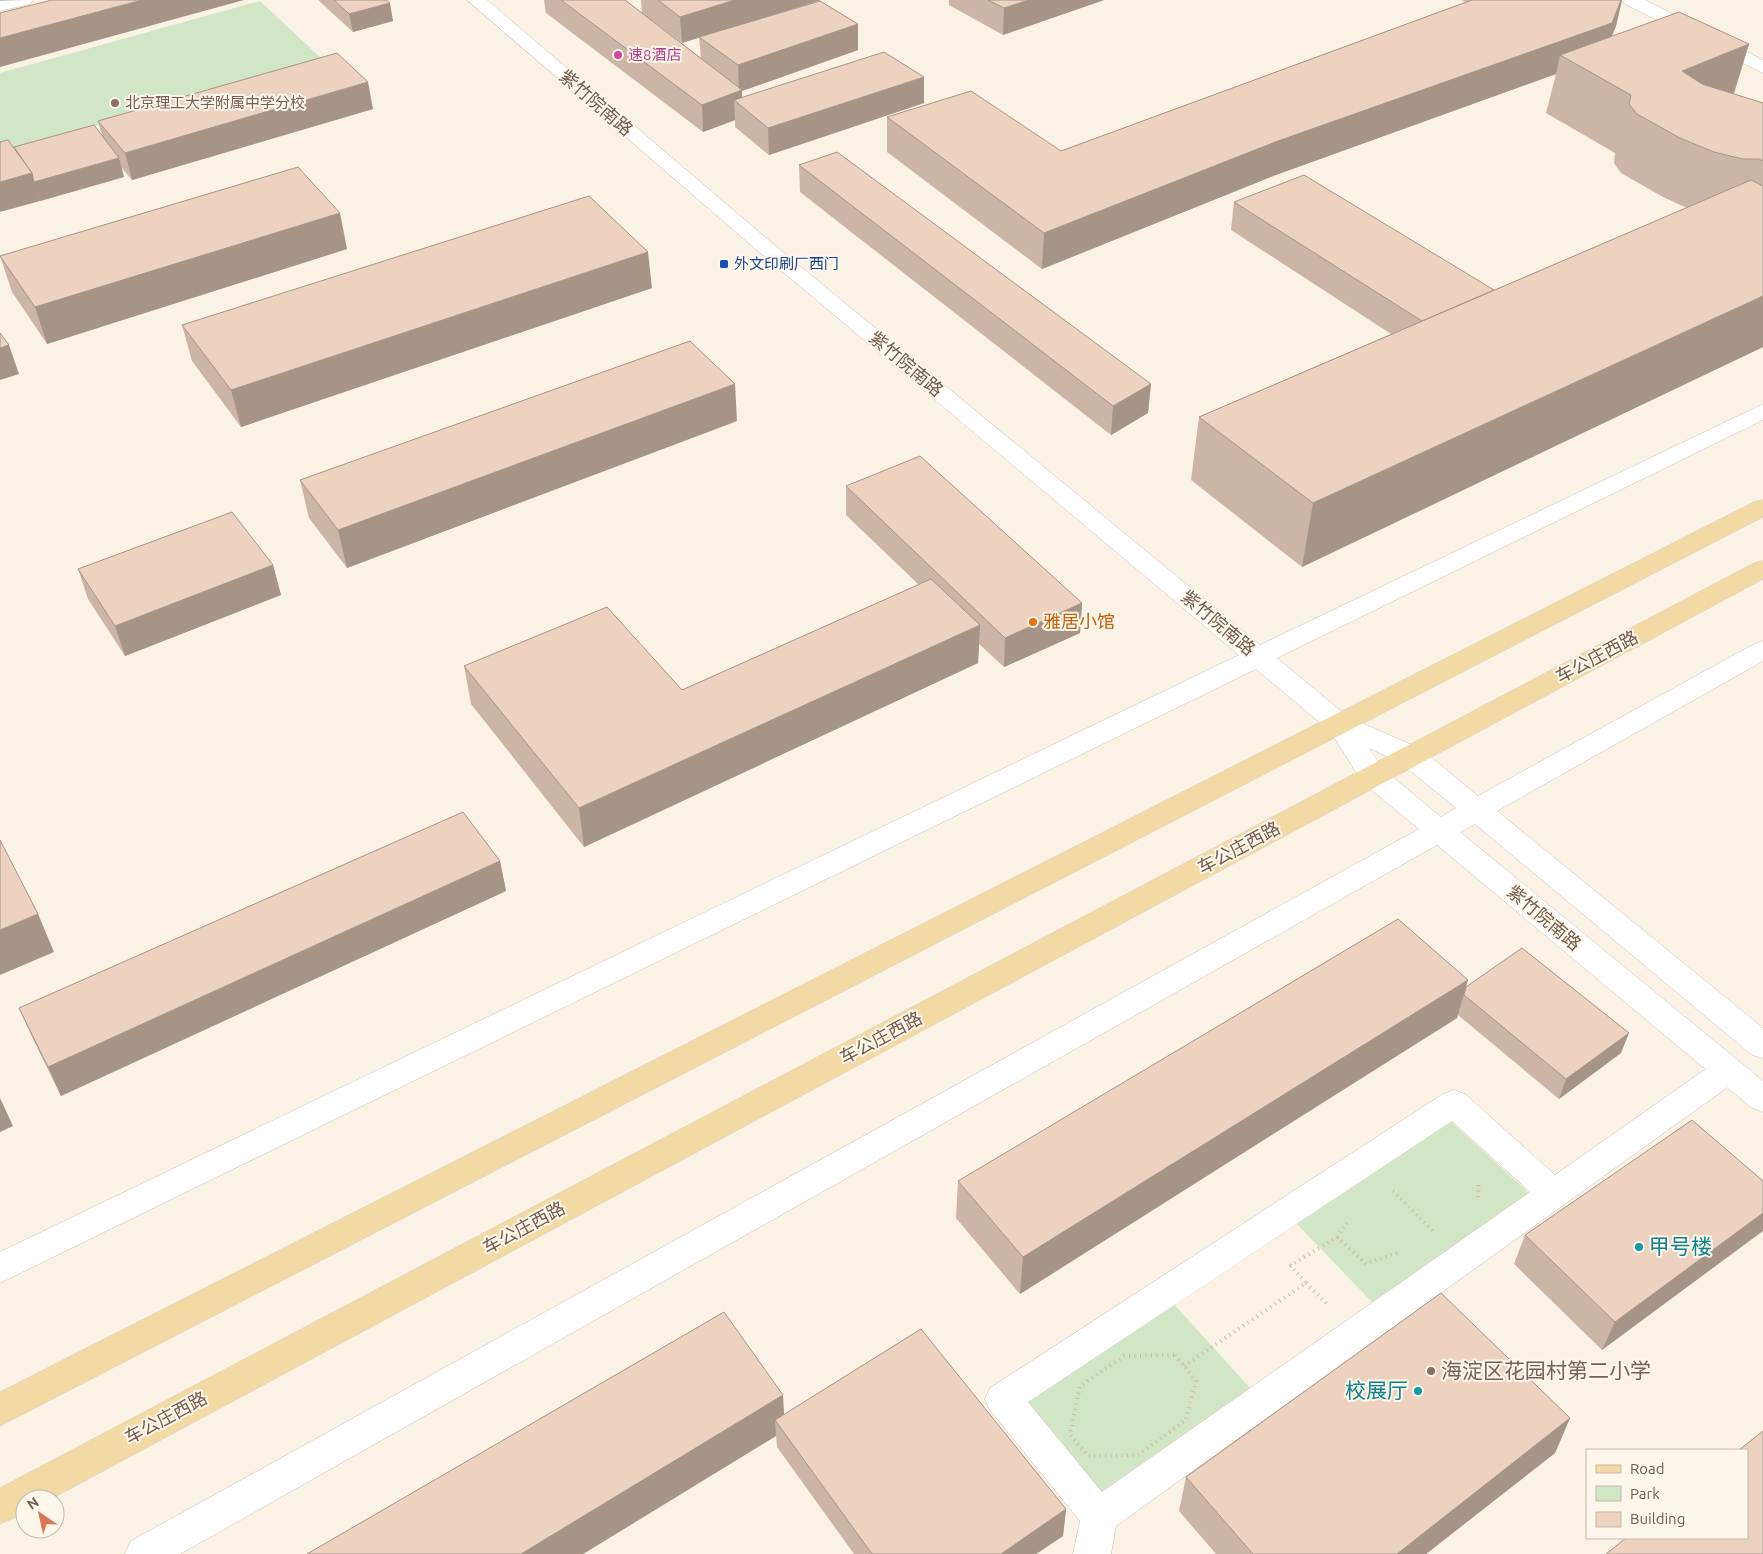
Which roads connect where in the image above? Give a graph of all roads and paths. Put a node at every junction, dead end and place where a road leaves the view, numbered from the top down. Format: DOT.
graph roads {
  1 [pos="24,0"];
  2 [pos="476,0"];
  3 [pos="1631,0"];
  4 [pos="0,6"];
  5 [pos="1763,67"];
  6 [pos="1763,410"];
  7 [pos="1763,507"];
  8 [pos="1763,569"];
  9 [pos="1763,650"];
  10 [pos="1257,656"];
  11 [pos="1339,724"];
  12 [pos="1411,756"];
  13 [pos="1373,776"];
  14 [pos="1476,810"];
  15 [pos="1438,831"];
  16 [pos="1763,1046"];
  17 [pos="1728,1070"];
  18 [pos="1763,1099"];
  19 [pos="1473,1173"];
  20 [pos="1390,1189"];
  21 [pos="1554,1194"];
  22 [pos="1478,1203"];
  23 [pos="1353,1215"];
  24 [pos="1258,1230"];
  25 [pos="1338,1237"];
  26 [pos="1439,1237"];
  27 [pos="1403,1251"];
  28 [pos="1290,1266"];
  29 [pos="0,1268"];
  30 [pos="1184,1366"];
  31 [pos="0,1410"];
  32 [pos="0,1507"];
  33 [pos="1099,1516"];
  34 [pos="144,1554"];
  35 [pos="1092,1554"];
  1 -- 4 [label="street"];
  2 -- 10 [label="street, 紫竹院南路"];
  3 -- 5 [label="street"];
  6 -- 10 [label="street"];
  7 -- 11 [label="main road"];
  8 -- 12 [label="main road, 车公庄西路"];
  9 -- 14 [label="street"];
  10 -- 11 [label="street, 紫竹院南路"];
  10 -- 29 [label="street"];
  11 -- 12 [label="street, 紫竹院南路"];
  11 -- 13 [label="street, 紫竹院南路"];
  11 -- 31 [label="main road"];
  12 -- 13 [label="main road, 车公庄西路"];
  12 -- 14 [label="street, 紫竹院南路"];
  13 -- 15 [label="street, 紫竹院南路"];
  13 -- 32 [label="main road, 车公庄西路"];
  14 -- 15 [label="street"];
  14 -- 16 [label="street, 紫竹院南路"];
  15 -- 17 [label="street, 紫竹院南路"];
  15 -- 34 [label="street"];
  17 -- 18 [label="street, 紫竹院南路"];
  17 -- 21 [label="street"];
  19 -- 22 [label="path"];
  20 -- 26 [label="path"];
  21 -- 24 [label="street"];
  21 -- 33 [label="street"];
  23 -- 25 [label="path"];
  24 -- 28 [label="path"];
  24 -- 33 [label="street"];
  25 -- 27 [label="path"];
  25 -- 28 [label="path"];
  28 -- 30 [label="path"];
  30 -- 30 [label="path"];
  33 -- 35 [label="street"];
}
